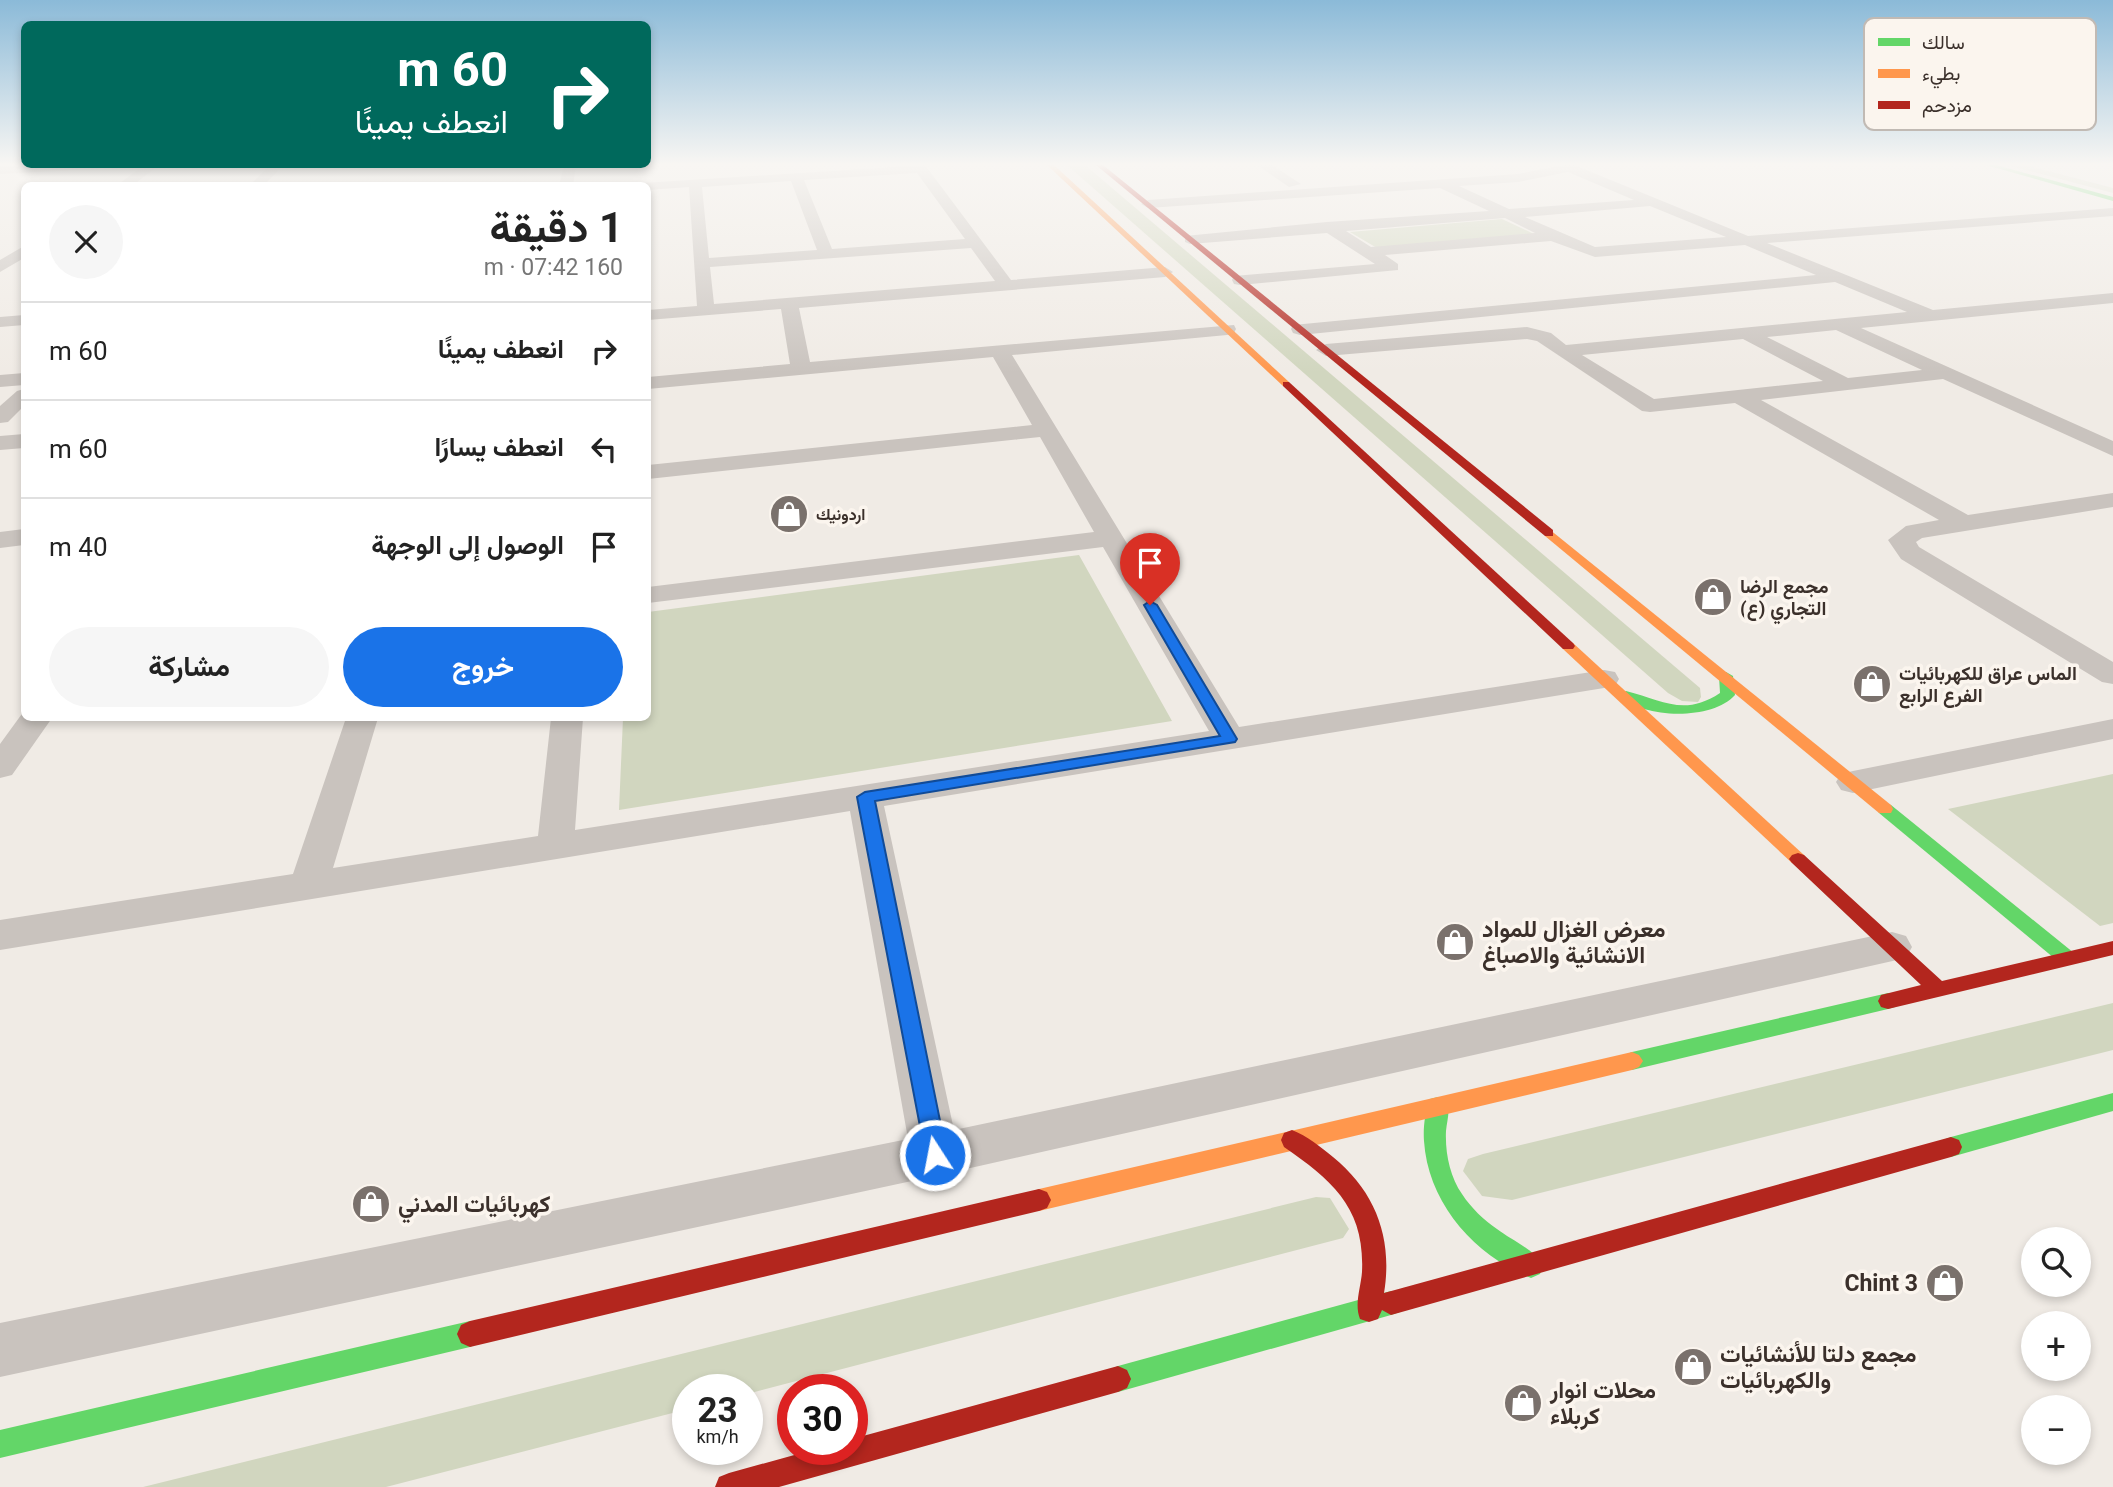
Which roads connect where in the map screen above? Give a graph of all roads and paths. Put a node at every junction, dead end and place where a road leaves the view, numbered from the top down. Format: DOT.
graph roads {
  1 [pos="700,234"];
  2 [pos="818,234"];
  3 [pos="969,234"];
  4 [pos="1125,234"];
  5 [pos="1184,234"];
  6 [pos="1249,234"];
  7 [pos="1341,234"];
  8 [pos="1550,234"];
  9 [pos="1731,234"];
  10 [pos="1841,234"];
  11 [pos="1553,236"];
  12 [pos="1190,239"];
  13 [pos="1749,242"];
  14 [pos="975,243"];
  15 [pos="1370,252"];
  16 [pos="21,253"];
  17 [pos="826,254"];
  18 [pos="702,262"];
  19 [pos="0,267"];
  20 [pos="1165,272"];
  21 [pos="1839,278"];
  22 [pos="1240,280"];
  23 [pos="1006,285"];
  24 [pos="2113,298"];
  25 [pos="789,303"];
  26 [pos="706,310"];
  27 [pos="651,315"];
  28 [pos="1932,316"];
  29 [pos="21,320"];
  30 [pos="0,322"];
  31 [pos="1837,324"];
  32 [pos="1227,329"];
  33 [pos="1300,329"];
  34 [pos="1745,333"];
  35 [pos="999,350"];
  36 [pos="1326,350"];
  37 [pos="1562,351"];
  38 [pos="801,369"];
  39 [pos="1946,373"];
  40 [pos="21,379"];
  41 [pos="0,381"];
  42 [pos="651,383"];
  43 [pos="1845,384"];
  44 [pos="1738,396"];
  45 [pos="21,398"];
  46 [pos="0,417"];
  47 [pos="1047,430"];
  48 [pos="21,441"];
  49 [pos="0,443"];
  50 [pos="2113,448"];
  51 [pos="651,472"];
  52 [pos="2108,504"];
  53 [pos="1964,523"];
  54 [pos="21,537"];
  55 [pos="1111,538"];
  56 [pos="0,540"];
  57 [pos="651,595"];
  58 [pos="2113,675"];
  59 [pos="1727,676"];
  60 [pos="1613,686"];
  61 [pos="34,721"];
  62 [pos="361,721"];
  63 [pos="567,721"];
  64 [pos="2113,729"];
  65 [pos="1230,739"];
  66 [pos="0,767"];
  67 [pos="1853,782"];
  68 [pos="865,797"];
  69 [pos="555,846"];
  70 [pos="307,886"];
  71 [pos="0,935"];
  72 [pos="1892,947"];
  73 [pos="2113,947"];
  74 [pos="2067,958"];
  75 [pos="1937,988"];
  76 [pos="2113,1101"];
  77 [pos="1438,1106"];
  78 [pos="1292,1140"];
  79 [pos="935,1155"];
  80 [pos="1531,1266"];
  81 [pos="1369,1310"];
  82 [pos="0,1350"];
  83 [pos="0,1444"];
  84 [pos="734,1486"];
  1 -- 18 [label="street"];
  2 -- 17 [label="street"];
  3 -- 14 [label="street"];
  4 -- 20 [label="main road"];
  5 -- 12 [label="main road"];
  6 -- 12 [label="street"];
  7 -- 15 [label="street"];
  8 -- 11 [label="street"];
  9 -- 13 [label="street"];
  10 -- 13 [label="street"];
  11 -- 13 [label="street"];
  11 -- 15 [label="street"];
  12 -- 22 [label="main road"];
  13 -- 21 [label="street"];
  14 -- 17 [label="street"];
  14 -- 23 [label="street"];
  15 -- 22 [label="street"];
  16 -- 19 [label="street"];
  17 -- 18 [label="street"];
  18 -- 26 [label="street"];
  20 -- 23 [label="street"];
  20 -- 32 [label="main road"];
  21 -- 28 [label="street"];
  21 -- 33 [label="street"];
  22 -- 33 [label="main road"];
  23 -- 25 [label="street"];
  24 -- 28 [label="street"];
  25 -- 26 [label="street"];
  25 -- 38 [label="street"];
  26 -- 27 [label="street"];
  28 -- 31 [label="street"];
  29 -- 30 [label="street"];
  31 -- 34 [label="street"];
  31 -- 39 [label="street"];
  32 -- 35 [label="street"];
  32 -- 60 [label="main road"];
  33 -- 36 [label="main road"];
  34 -- 37 [label="street"];
  34 -- 43 [label="street"];
  35 -- 38 [label="street"];
  35 -- 47 [label="street"];
  36 -- 37 [label="street"];
  36 -- 59 [label="main road"];
  37 -- 44 [label="street"];
  38 -- 42 [label="street"];
  39 -- 43 [label="street"];
  39 -- 50 [label="street"];
  40 -- 41 [label="street"];
  43 -- 44 [label="street"];
  44 -- 53 [label="street"];
  45 -- 46 [label="street"];
  47 -- 51 [label="street"];
  47 -- 55 [label="street"];
  48 -- 49 [label="street"];
  52 -- 53 [label="street"];
  53 -- 58 [label="street"];
  54 -- 56 [label="street"];
  55 -- 57 [label="street"];
  55 -- 65 [label="street"];
  59 -- 60 [label="main road"];
  59 -- 67 [label="main road"];
  60 -- 65 [label="street"];
  60 -- 72 [label="main road"];
  61 -- 66 [label="street"];
  62 -- 70 [label="street"];
  63 -- 69 [label="street"];
  64 -- 67 [label="street"];
  65 -- 68 [label="street"];
  67 -- 74 [label="main road"];
  68 -- 69 [label="street"];
  68 -- 79 [label="street"];
  69 -- 70 [label="street"];
  70 -- 71 [label="street"];
  72 -- 75 [label="main road"];
  72 -- 79 [label="street"];
  73 -- 74 [label="main road"];
  74 -- 75 [label="main road"];
  75 -- 77 [label="main road"];
  76 -- 80 [label="main road"];
  77 -- 78 [label="main road"];
  77 -- 80 [label="main road"];
  78 -- 81 [label="main road"];
  78 -- 83 [label="main road"];
  79 -- 82 [label="street"];
  80 -- 81 [label="main road"];
  81 -- 84 [label="main road"];
}
